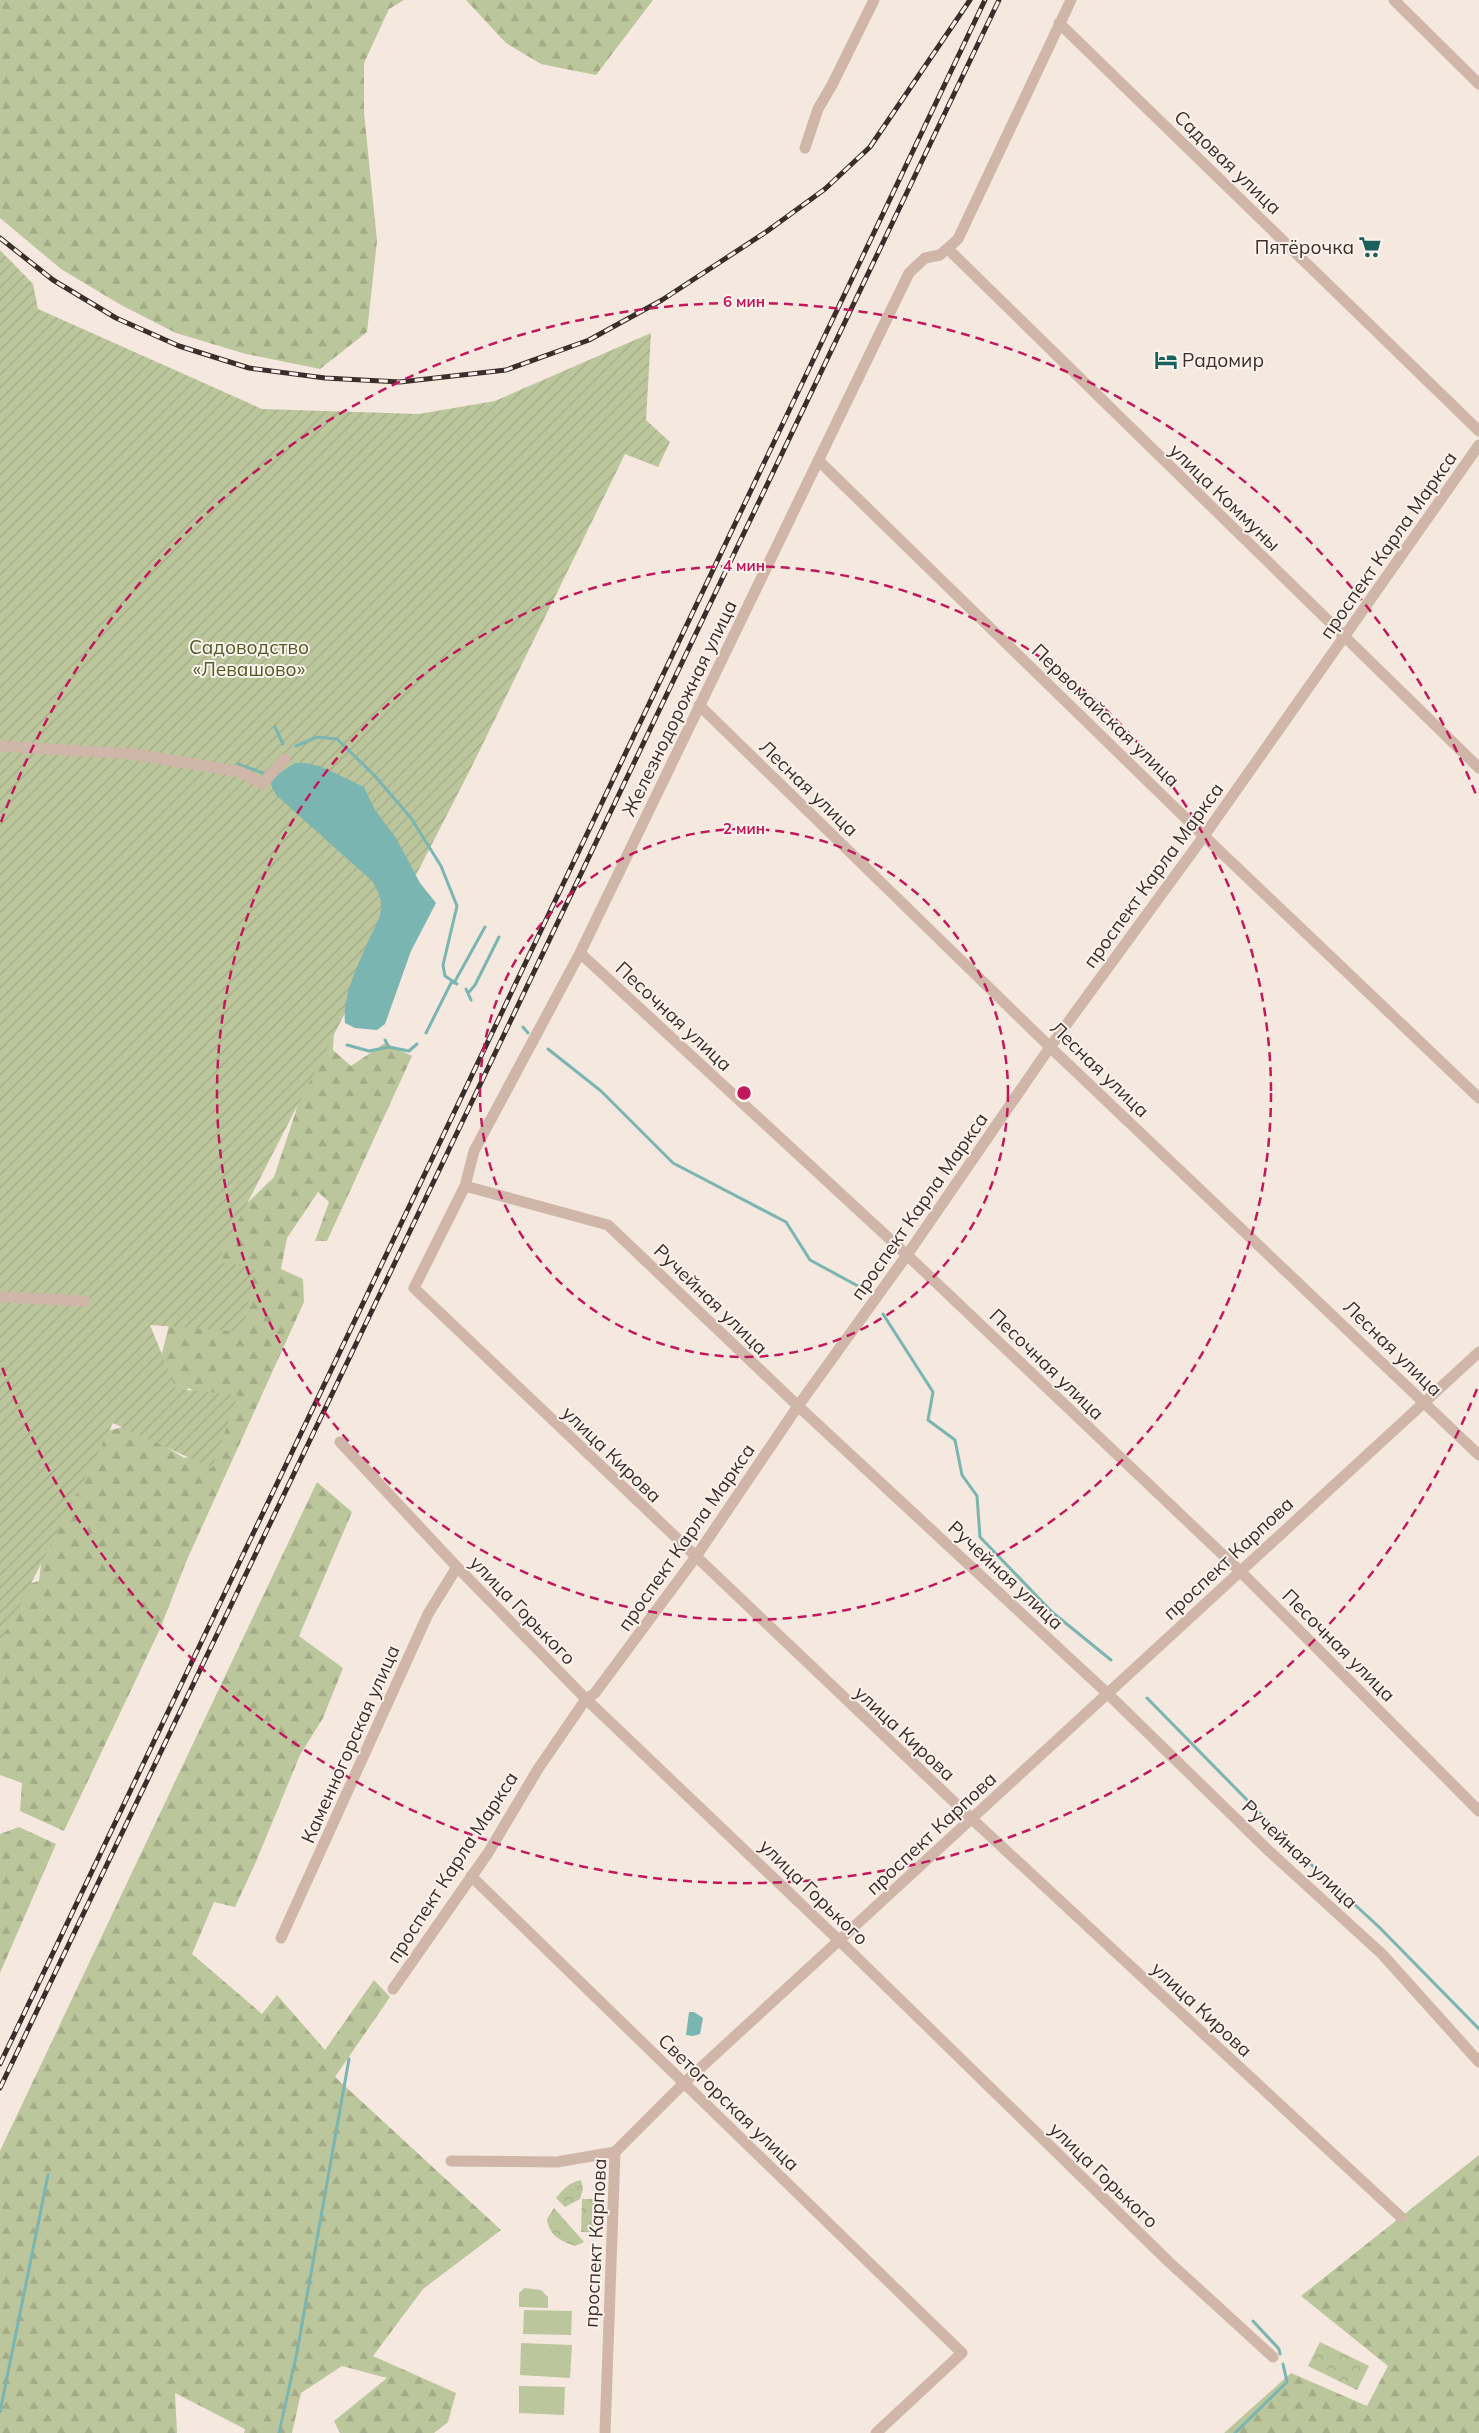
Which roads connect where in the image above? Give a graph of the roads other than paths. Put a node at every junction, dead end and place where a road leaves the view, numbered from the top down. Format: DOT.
graph roads {
  1 [pos="874,0"];
  2 [pos="1071,0"];
  3 [pos="1394,0"];
  4 [pos="1059,23"];
  5 [pos="1479,84"];
  6 [pos="805,148"];
  7 [pos="948,250"];
  8 [pos="1479,431"];
  9 [pos="1479,446"];
  10 [pos="818,460"];
  11 [pos="1345,638"];
  12 [pos="699,705"];
  13 [pos="0,746"];
  14 [pos="285,759"];
  15 [pos="1479,768"];
  16 [pos="1204,836"];
  17 [pos="580,954"];
  18 [pos="1050,1047"];
  19 [pos="1479,1098"];
  20 [pos="465,1186"];
  21 [pos="907,1255"];
  22 [pos="414,1288"];
  23 [pos="0,1298"];
  24 [pos="85,1301"];
  25 [pos="1479,1352"];
  26 [pos="1425,1402"];
  27 [pos="798,1406"];
  28 [pos="340,1442"];
  29 [pos="1479,1455"];
  30 [pos="695,1558"];
  31 [pos="457,1568"];
  32 [pos="1240,1571"];
  33 [pos="1107,1693"];
  34 [pos="586,1699"];
  35 [pos="1479,1811"];
  36 [pos="972,1820"];
  37 [pos="471,1876"];
  38 [pos="281,1938"];
  39 [pos="839,1941"];
  40 [pos="393,1989"];
  41 [pos="1479,2062"];
  42 [pos="684,2083"];
  43 [pos="615,2152"];
  44 [pos="451,2161"];
  45 [pos="1401,2217"];
  46 [pos="1273,2357"];
  47 [pos="605,2433"];
  48 [pos="876,2433"];
  1 -- 6 [label="street"];
  2 -- 4 [label="street"];
  3 -- 5 [label="street"];
  4 -- 7 [label="street"];
  4 -- 8 [label="street, Садовая улица"];
  7 -- 10 [label="street, Железнодорожная улица"];
  7 -- 11 [label="street, улица Коммуны"];
  9 -- 11 [label="street, проспект Карла Маркса"];
  10 -- 12 [label="street, Железнодорожная улица"];
  10 -- 16 [label="street, Первомайская улица"];
  11 -- 15 [label="street, улица Коммуны"];
  11 -- 16 [label="street, проспект Карла Маркса"];
  12 -- 17 [label="street, Железнодорожная улица"];
  12 -- 18 [label="street, Лесная улица"];
  13 -- 14 [label="street"];
  16 -- 18 [label="street, проспект Карла Маркса"];
  16 -- 19 [label="street, Первомайская улица"];
  17 -- 20 [label="street, Железнодорожная улица"];
  17 -- 21 [label="street, Песочная улица"];
  18 -- 21 [label="street, проспект Карла Маркса"];
  18 -- 26 [label="street, Лесная улица"];
  20 -- 22 [label="street, Железнодорожная улица"];
  20 -- 27 [label="street, Ручейная улица"];
  21 -- 27 [label="street, проспект Карла Маркса"];
  21 -- 32 [label="street, Песочная улица"];
  22 -- 30 [label="street, улица Кирова"];
  23 -- 24 [label="street"];
  25 -- 26 [label="street, проспект Карпова"];
  26 -- 29 [label="street, Лесная улица"];
  26 -- 32 [label="street, проспект Карпова"];
  27 -- 30 [label="street, проспект Карла Маркса"];
  27 -- 33 [label="street, Ручейная улица"];
  28 -- 31 [label="street, улица Горького"];
  30 -- 34 [label="street, проспект Карла Маркса"];
  30 -- 36 [label="street, улица Кирова"];
  31 -- 34 [label="street, улица Горького"];
  31 -- 38 [label="street, Каменногорская улица"];
  32 -- 33 [label="street, проспект Карпова"];
  32 -- 35 [label="street, Песочная улица"];
  33 -- 36 [label="street, проспект Карпова"];
  33 -- 41 [label="street, Ручейная улица"];
  34 -- 37 [label="street, проспект Карла Маркса"];
  34 -- 39 [label="street, улица Горького"];
  36 -- 39 [label="street, проспект Карпова"];
  36 -- 45 [label="street, улица Кирова"];
  37 -- 40 [label="street, проспект Карла Маркса"];
  37 -- 42 [label="street, Светогорская улица"];
  39 -- 42 [label="street, проспект Карпова"];
  39 -- 46 [label="street, улица Горького"];
  42 -- 43 [label="street, проспект Карпова"];
  42 -- 48 [label="street, Светогорская улица"];
  43 -- 44 [label="street"];
  43 -- 47 [label="street, проспект Карпова"];
}
